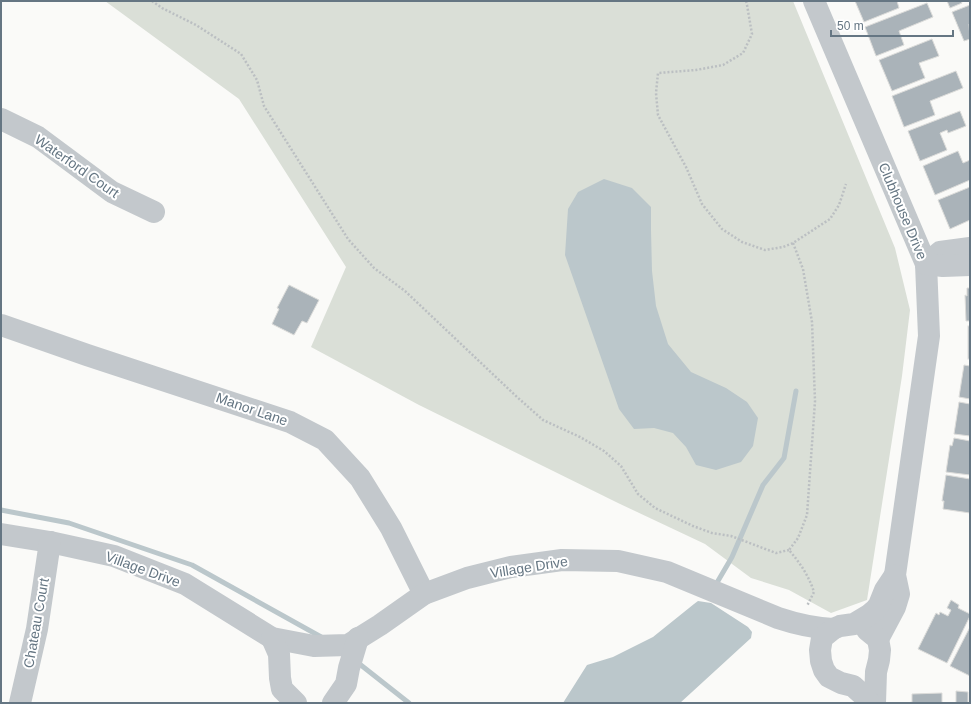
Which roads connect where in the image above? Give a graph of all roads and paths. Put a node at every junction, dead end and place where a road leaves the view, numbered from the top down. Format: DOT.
graph roads {
  1 [pos="152,1"];
  2 [pos="746,1"];
  3 [pos="814,1"];
  4 [pos="1,119"];
  5 [pos="846,184"];
  6 [pos="154,212"];
  7 [pos="794,243"];
  8 [pos="970,248"];
  9 [pos="926,264"];
  10 [pos="970,265"];
  11 [pos="1,325"];
  12 [pos="1,534"];
  13 [pos="50,542"];
  14 [pos="789,550"];
  15 [pos="895,575"];
  16 [pos="424,594"];
  17 [pos="805,611"];
  18 [pos="778,618"];
  19 [pos="854,624"];
  20 [pos="832,629"];
  21 [pos="272,638"];
  22 [pos="358,638"];
  23 [pos="878,639"];
  24 [pos="302,644"];
  25 [pos="324,646"];
  26 [pos="821,661"];
  27 [pos="876,672"];
  28 [pos="280,678"];
  29 [pos="347,678"];
  30 [pos="853,686"];
  31 [pos="20,703"];
  32 [pos="296,703"];
  33 [pos="333,703"];
  34 [pos="870,703"];
  35 [pos="874,703"];
  1 -- 14 [label="path"];
  2 -- 7 [label="path"];
  3 -- 9 [label="street, Clubhouse Drive"];
  4 -- 6 [label="street, Waterford Court"];
  5 -- 7 [label="path"];
  7 -- 14 [label="path"];
  8 -- 9 [label="street"];
  9 -- 10 [label="street"];
  9 -- 15 [label="street, Clubhouse Drive"];
  11 -- 16 [label="street, Manor Lane"];
  12 -- 13 [label="street, Village Drive"];
  13 -- 21 [label="street, Village Drive"];
  13 -- 31 [label="street, Chateau Court"];
  14 -- 17 [label="path"];
  15 -- 19 [label="street, Clubhouse Drive"];
  15 -- 23 [label="street, Clubhouse Drive"];
  16 -- 18 [label="street, Village Drive"];
  16 -- 22 [label="street, Village Drive"];
  18 -- 20 [label="street, Village Drive"];
  18 -- 26 [label="street, Village Drive"];
  19 -- 20 [label="street, Clubhouse Drive"];
  19 -- 23 [label="street"];
  20 -- 26 [label="street"];
  21 -- 24 [label="street, Village Drive"];
  21 -- 28 [label="street"];
  22 -- 25 [label="street, Village Drive"];
  22 -- 29 [label="street"];
  23 -- 27 [label="street"];
  24 -- 25 [label="street, Village Drive"];
  24 -- 28 [label="street"];
  25 -- 29 [label="street"];
  26 -- 30 [label="street"];
  27 -- 30 [label="street"];
  27 -- 35 [label="street"];
  28 -- 32 [label="street"];
  29 -- 33 [label="street"];
  30 -- 34 [label="street"];
}
